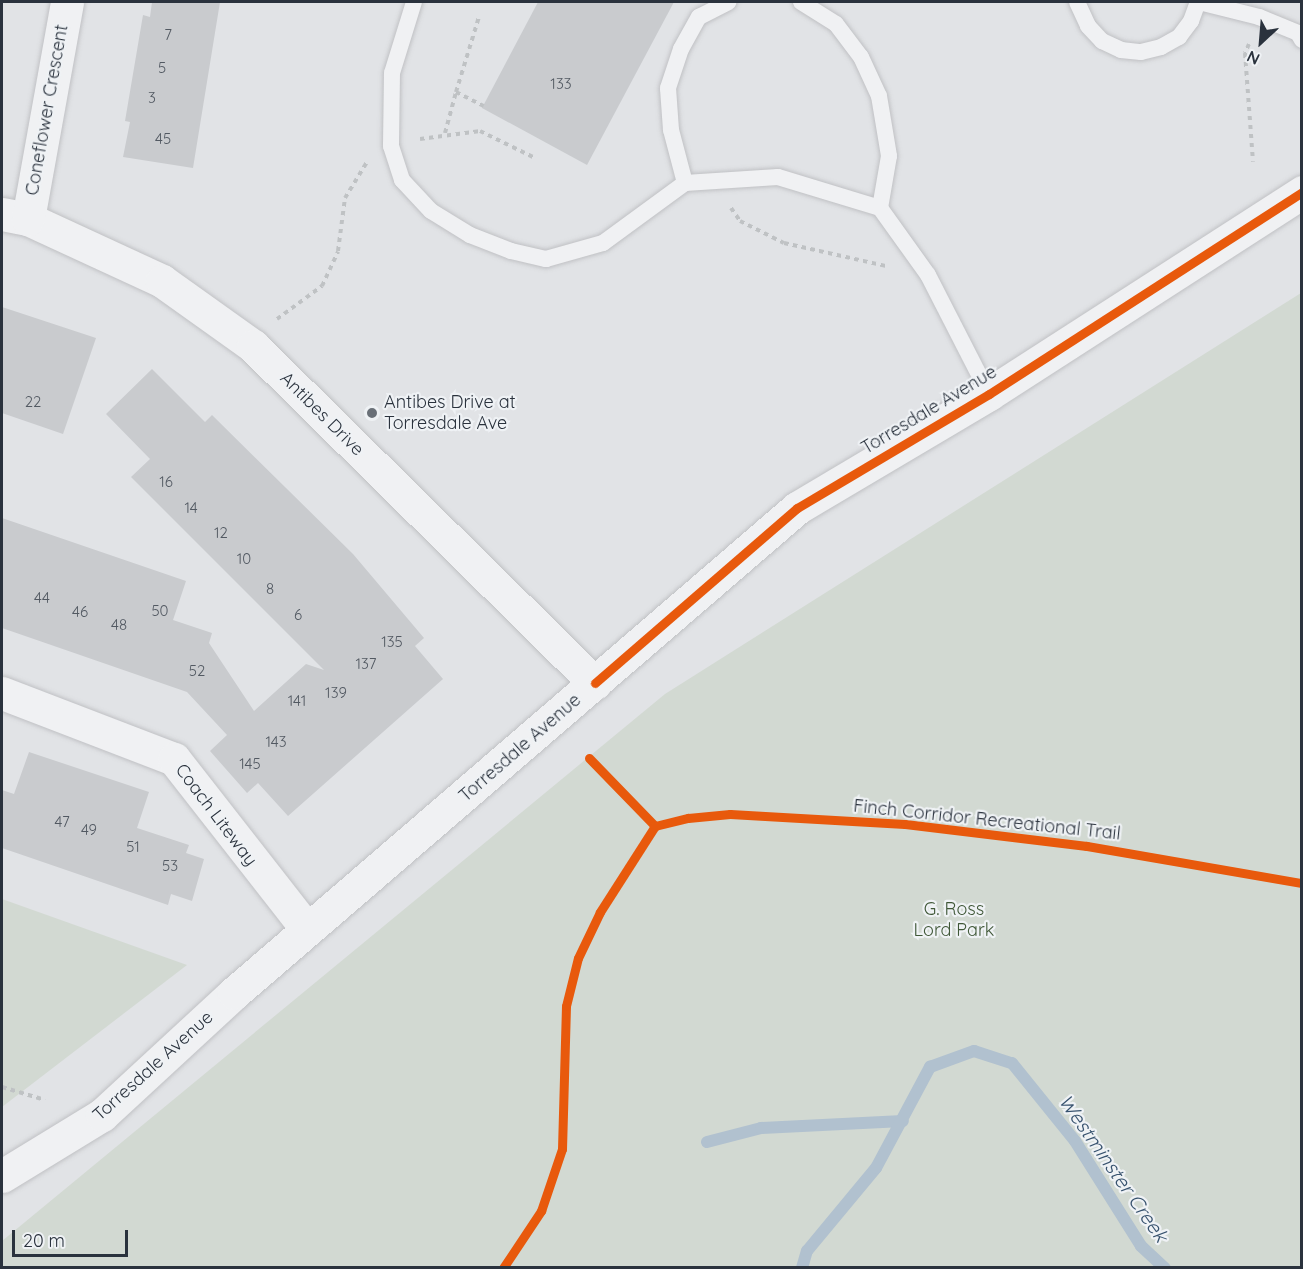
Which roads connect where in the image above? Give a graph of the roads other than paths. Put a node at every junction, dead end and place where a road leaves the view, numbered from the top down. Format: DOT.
graph roads {
  1 [pos="67,2"];
  2 [pos="414,2"];
  3 [pos="728,2"];
  4 [pos="801,2"];
  5 [pos="1077,2"];
  6 [pos="1199,2"];
  7 [pos="1300,35"];
  8 [pos="685,183"];
  9 [pos="1302,192"];
  10 [pos="880,208"];
  11 [pos="15,216"];
  12 [pos="989,394"];
  13 [pos="595,683"];
  14 [pos="2,693"];
  15 [pos="307,930"];
  16 [pos="2,1176"];
  1 -- 11 [label="street, Coneflower Crescent"];
  2 -- 8 [label="lane"];
  3 -- 8 [label="lane"];
  4 -- 10 [label="lane"];
  5 -- 6 [label="lane"];
  6 -- 7 [label="lane"];
  8 -- 10 [label="lane"];
  9 -- 12 [label="street, Torresdale Avenue"];
  10 -- 12 [label="lane"];
  11 -- 13 [label="street, Antibes Drive"];
  12 -- 13 [label="street, Torresdale Avenue"];
  13 -- 15 [label="street, Torresdale Avenue"];
  14 -- 15 [label="street, Coach Liteway"];
  15 -- 16 [label="street, Torresdale Avenue"];
}
